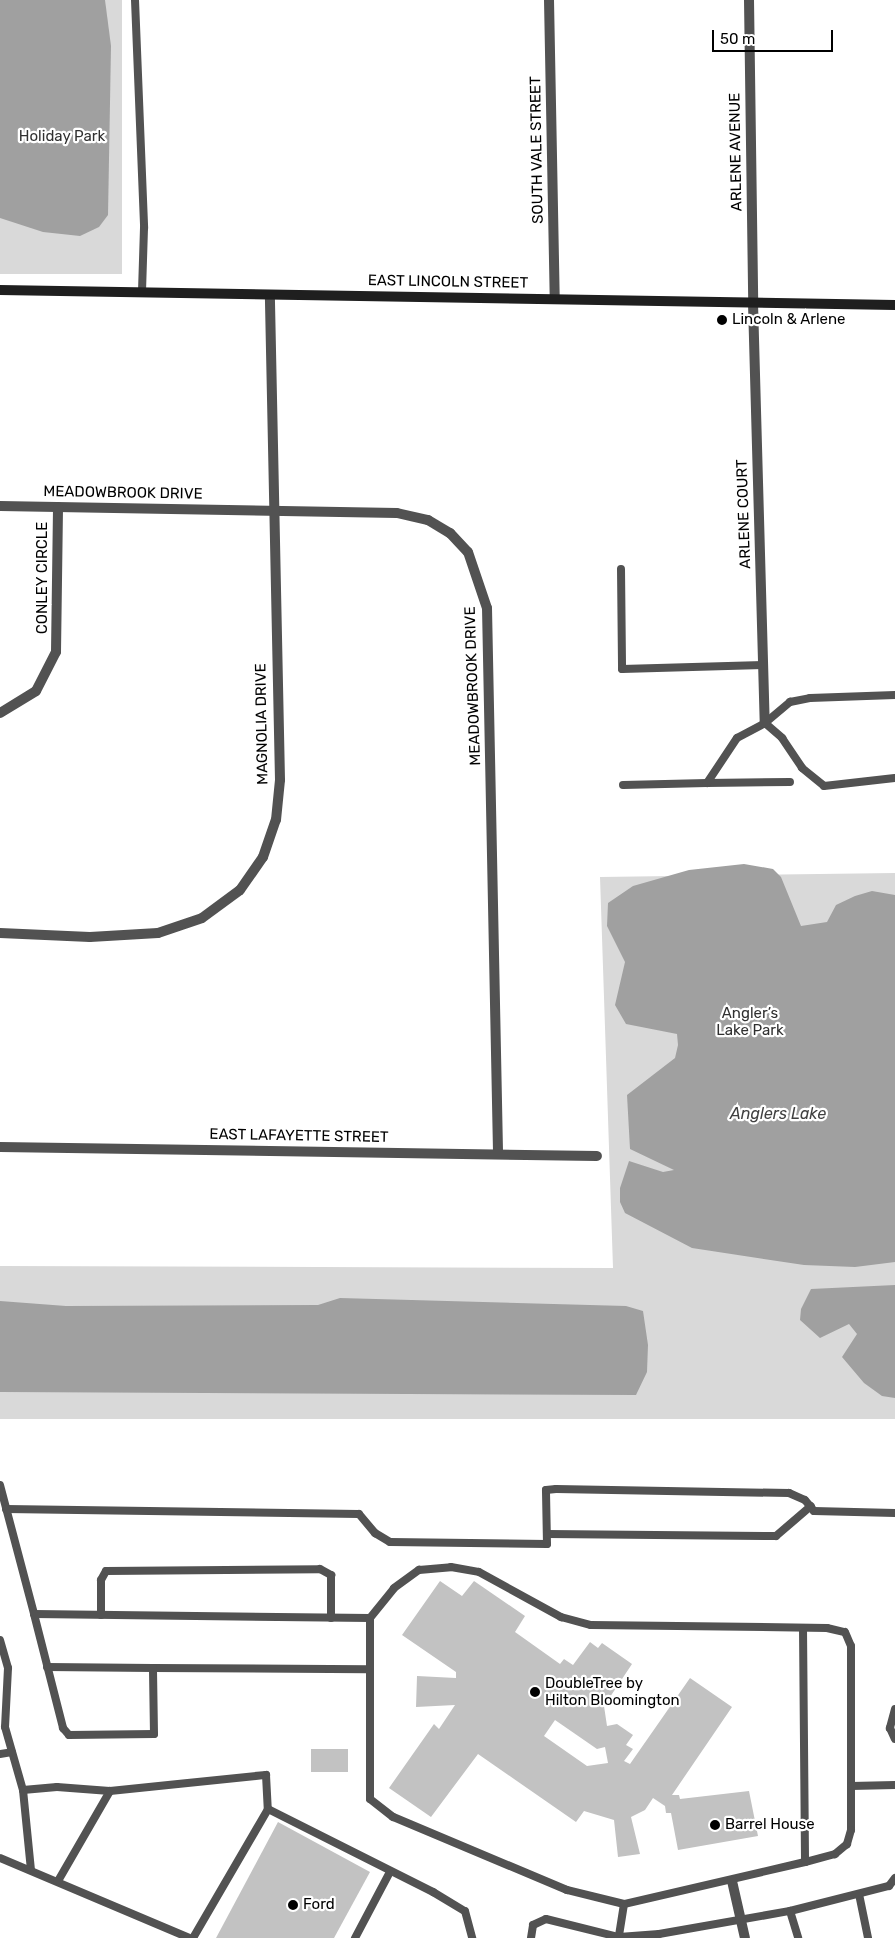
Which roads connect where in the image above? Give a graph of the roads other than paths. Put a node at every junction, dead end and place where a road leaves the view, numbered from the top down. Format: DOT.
graph roads {
  1 [pos="135,0"];
  2 [pos="549,0"];
  3 [pos="749,0"];
  4 [pos="0,290"];
  5 [pos="142,292"];
  6 [pos="270,296"];
  7 [pos="555,299"];
  8 [pos="753,303"];
  9 [pos="895,305"];
  10 [pos="0,506"];
  11 [pos="58,507"];
  12 [pos="272,510"];
  13 [pos="621,569"];
  14 [pos="763,664"];
  15 [pos="895,695"];
  16 [pos="0,713"];
  17 [pos="765,723"];
  18 [pos="895,778"];
  19 [pos="790,782"];
  20 [pos="707,783"];
  21 [pos="623,785"];
  22 [pos="0,933"];
  23 [pos="0,1147"];
  24 [pos="498,1153"];
  25 [pos="597,1156"];
  26 [pos="0,1485"];
  27 [pos="811,1506"];
  28 [pos="6,1509"];
  29 [pos="895,1513"];
  30 [pos="547,1534"];
  31 [pos="34,1614"];
  32 [pos="101,1615"];
  33 [pos="331,1618"];
  34 [pos="370,1618"];
  35 [pos="803,1628"];
  36 [pos="0,1640"];
  37 [pos="47,1667"];
  38 [pos="153,1668"];
  39 [pos="368,1669"];
  40 [pos="895,1709"];
  41 [pos="2,1726"];
  42 [pos="895,1739"];
  43 [pos="12,1752"];
  44 [pos="0,1754"];
  45 [pos="851,1786"];
  46 [pos="895,1786"];
  47 [pos="23,1790"];
  48 [pos="110,1791"];
  49 [pos="268,1809"];
  50 [pos="0,1858"];
  51 [pos="805,1862"];
  52 [pos="31,1870"];
  53 [pos="390,1872"];
  54 [pos="895,1878"];
  55 [pos="58,1880"];
  56 [pos="732,1881"];
  57 [pos="860,1894"];
  58 [pos="624,1904"];
  59 [pos="790,1911"];
  60 [pos="746,1932"];
  61 [pos="674,1935"];
  62 [pos="619,1937"];
  63 [pos="630,1937"];
  64 [pos="189,1938"];
  65 [pos="193,1938"];
  66 [pos="355,1938"];
  67 [pos="472,1938"];
  68 [pos="531,1938"];
  69 [pos="798,1938"];
  70 [pos="868,1938"];
  1 -- 5 [label="lane"];
  2 -- 7 [label="street, SOUTH VALE STREET"];
  3 -- 8 [label="street, ARLENE AVENUE"];
  4 -- 5 [label="main road, EAST LINCOLN STREET"];
  5 -- 6 [label="main road, EAST LINCOLN STREET"];
  6 -- 7 [label="main road, EAST LINCOLN STREET"];
  6 -- 12 [label="street, MAGNOLIA DRIVE"];
  7 -- 8 [label="main road, EAST LINCOLN STREET"];
  8 -- 9 [label="main road, EAST LINCOLN STREET"];
  8 -- 14 [label="street, ARLENE COURT"];
  10 -- 11 [label="street, MEADOWBROOK DRIVE"];
  11 -- 12 [label="street, MEADOWBROOK DRIVE"];
  11 -- 16 [label="street, CONLEY CIRCLE"];
  12 -- 22 [label="street, MAGNOLIA DRIVE"];
  12 -- 24 [label="street, MEADOWBROOK DRIVE"];
  13 -- 14 [label="lane"];
  14 -- 17 [label="street, ARLENE COURT"];
  15 -- 17 [label="lane"];
  17 -- 18 [label="lane"];
  17 -- 20 [label="lane"];
  19 -- 20 [label="lane"];
  20 -- 21 [label="lane"];
  23 -- 24 [label="street, EAST LAFAYETTE STREET"];
  24 -- 25 [label="street, EAST LAFAYETTE STREET"];
  26 -- 28 [label="lane"];
  27 -- 29 [label="lane"];
  27 -- 30 [label="lane"];
  27 -- 30 [label="lane"];
  28 -- 30 [label="lane"];
  28 -- 31 [label="lane"];
  31 -- 32 [label="lane"];
  31 -- 37 [label="lane"];
  32 -- 33 [label="lane"];
  32 -- 33 [label="lane"];
  33 -- 34 [label="lane"];
  34 -- 35 [label="lane"];
  34 -- 39 [label="lane"];
  35 -- 45 [label="lane"];
  35 -- 51 [label="lane"];
  36 -- 41 [label="lane"];
  37 -- 38 [label="lane"];
  37 -- 38 [label="lane"];
  38 -- 39 [label="lane"];
  39 -- 58 [label="lane"];
  40 -- 42 [label="lane"];
  41 -- 43 [label="lane"];
  43 -- 44 [label="lane"];
  43 -- 47 [label="lane"];
  45 -- 46 [label="lane"];
  45 -- 51 [label="lane"];
  47 -- 48 [label="lane"];
  47 -- 52 [label="lane"];
  48 -- 49 [label="lane"];
  48 -- 55 [label="lane"];
  49 -- 53 [label="lane"];
  49 -- 65 [label="lane"];
  50 -- 52 [label="lane"];
  51 -- 56 [label="lane"];
  52 -- 55 [label="lane"];
  53 -- 66 [label="lane"];
  53 -- 67 [label="lane"];
  54 -- 57 [label="lane"];
  55 -- 64 [label="lane"];
  56 -- 58 [label="lane"];
  56 -- 60 [label="street"];
  57 -- 59 [label="lane"];
  57 -- 70 [label="lane"];
  58 -- 62 [label="lane"];
  59 -- 60 [label="lane"];
  59 -- 69 [label="lane"];
  60 -- 61 [label="lane"];
  61 -- 63 [label="lane"];
  62 -- 63 [label="lane"];
  62 -- 68 [label="lane"];
}
